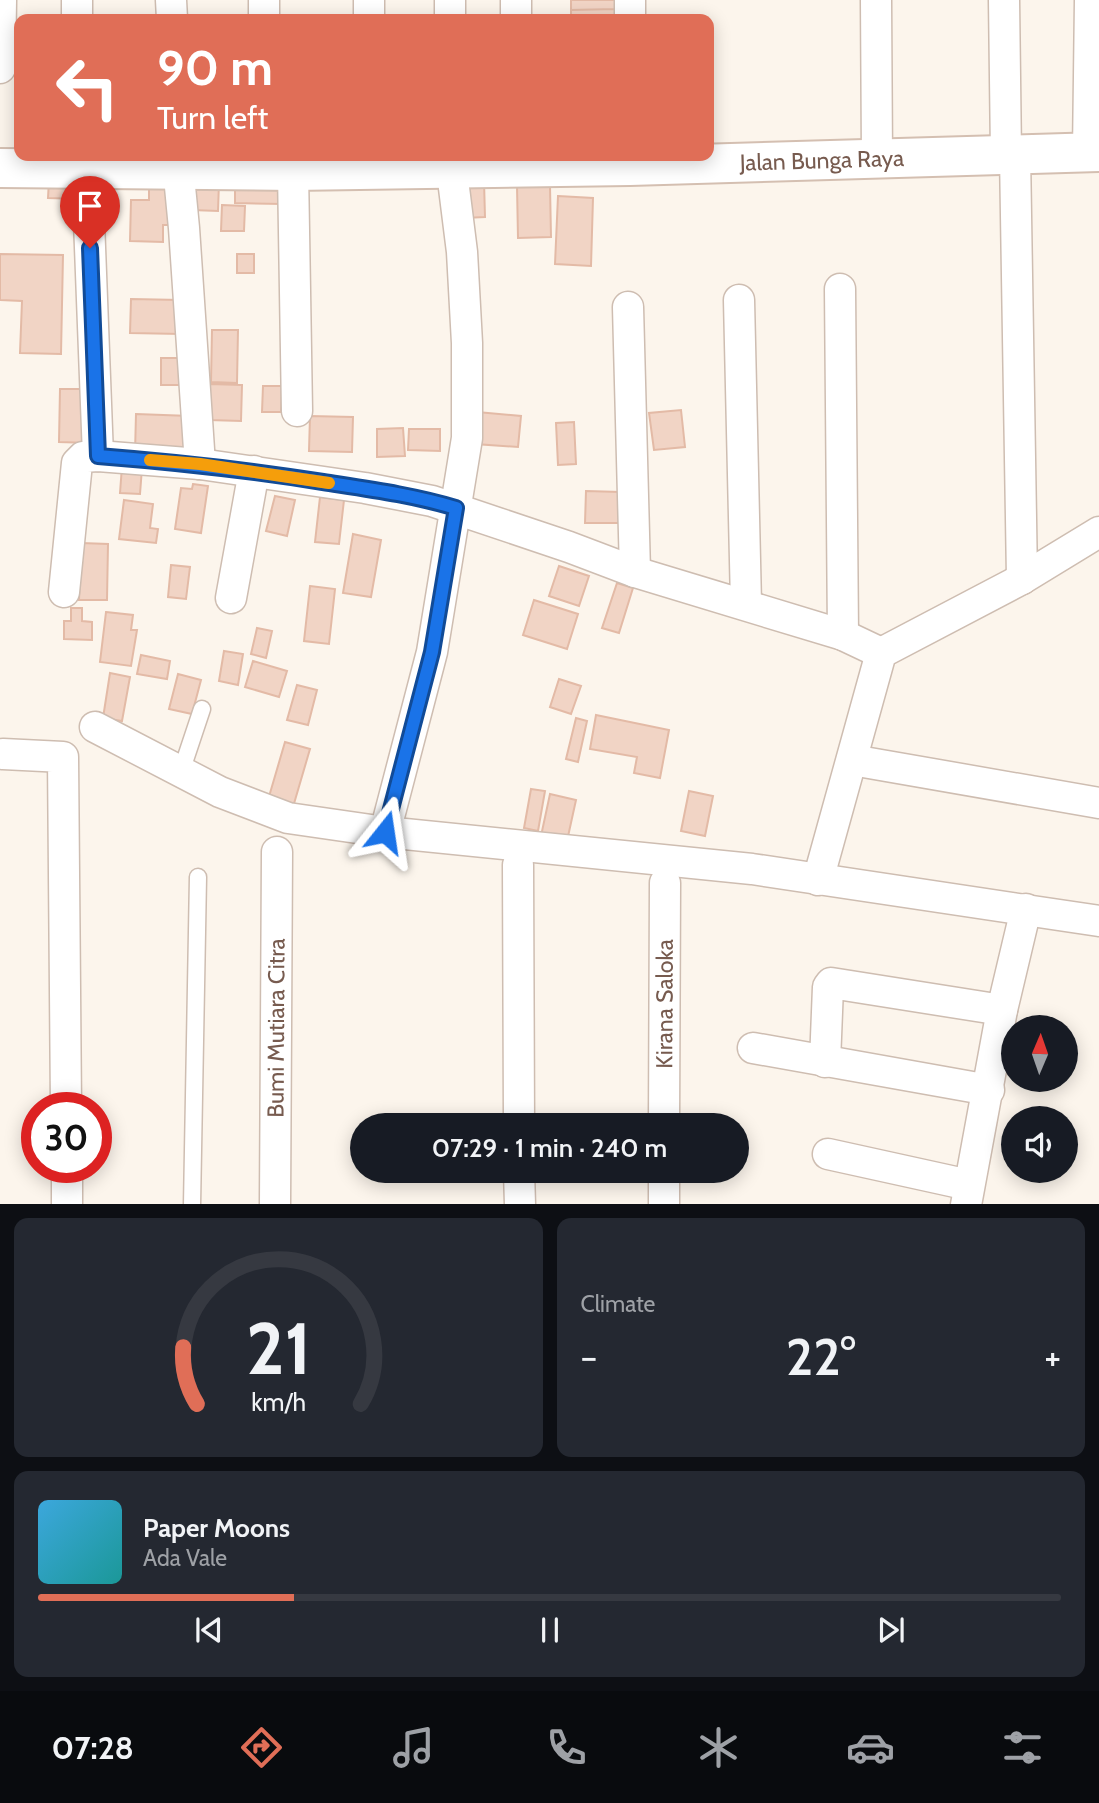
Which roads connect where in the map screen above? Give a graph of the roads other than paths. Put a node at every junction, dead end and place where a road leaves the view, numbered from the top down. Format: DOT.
graph roads {
  1 [pos="1,0"];
  2 [pos="876,0"];
  3 [pos="1004,0"];
  4 [pos="1090,0"];
  5 [pos="0,68"];
  6 [pos="1093,152"];
  7 [pos="1010,154"];
  8 [pos="877,158"];
  9 [pos="714,160"];
  10 [pos="630,161"];
  11 [pos="177,162"];
  12 [pos="450,162"];
  13 [pos="520,162"];
  14 [pos="370,163"];
  15 [pos="82,165"];
  16 [pos="274,165"];
  17 [pos="0,168"];
  18 [pos="840,289"];
  19 [pos="739,300"];
  20 [pos="628,307"];
  21 [pos="297,411"];
  22 [pos="98,456"];
  23 [pos="200,464"];
  24 [pos="254,471"];
  25 [pos="456,508"];
  26 [pos="1099,532"];
  27 [pos="635,572"];
  28 [pos="1022,579"];
  29 [pos="64,592"];
  30 [pos="231,598"];
  31 [pos="746,604"];
  32 [pos="843,635"];
  33 [pos="881,653"];
  34 [pos="202,709"];
  35 [pos="95,727"];
  36 [pos="3,754"];
  37 [pos="852,760"];
  38 [pos="181,772"];
  39 [pos="1099,803"];
  40 [pos="385,832"];
  41 [pos="277,852"];
  42 [pos="518,865"];
  43 [pos="198,877"];
  44 [pos="818,880"];
  45 [pos="665,883"];
  46 [pos="1026,909"];
  47 [pos="1099,921"];
  48 [pos="1002,1010"];
  49 [pos="753,1048"];
  50 [pos="825,1062"];
  51 [pos="989,1090"];
  52 [pos="66,1092"];
  53 [pos="519,1113"];
  54 [pos="664,1113"];
  55 [pos="828,1154"];
  56 [pos="66,1183"];
  57 [pos="519,1183"];
  58 [pos="664,1183"];
  59 [pos="968,1195"];
  60 [pos="67,1204"];
  61 [pos="192,1204"];
  62 [pos="275,1204"];
  63 [pos="520,1204"];
  64 [pos="664,1204"];
  1 -- 5 [label="street"];
  2 -- 8 [label="street"];
  3 -- 7 [label="street"];
  4 -- 6 [label="street"];
  6 -- 7 [label="main road, Jalan Bunga Raya"];
  7 -- 8 [label="main road, Jalan Bunga Raya"];
  7 -- 28 [label="street"];
  8 -- 9 [label="main road, Jalan Bunga Raya"];
  10 -- 13 [label="main road, Jalan Bunga Raya"];
  11 -- 15 [label="main road, Jalan Bunga Raya"];
  11 -- 16 [label="main road, Jalan Bunga Raya"];
  11 -- 23 [label="street"];
  12 -- 13 [label="main road, Jalan Bunga Raya"];
  12 -- 14 [label="main road, Jalan Bunga Raya"];
  12 -- 25 [label="street"];
  14 -- 16 [label="main road, Jalan Bunga Raya"];
  15 -- 17 [label="main road, Jalan Bunga Raya"];
  15 -- 22 [label="street"];
  16 -- 21 [label="street"];
  18 -- 32 [label="street"];
  19 -- 31 [label="street"];
  20 -- 27 [label="street"];
  22 -- 23 [label="street"];
  22 -- 29 [label="street"];
  23 -- 24 [label="street"];
  24 -- 25 [label="street"];
  24 -- 30 [label="street"];
  25 -- 27 [label="street"];
  25 -- 40 [label="street"];
  26 -- 28 [label="street"];
  27 -- 31 [label="street"];
  28 -- 33 [label="street"];
  31 -- 32 [label="street"];
  32 -- 33 [label="street"];
  33 -- 37 [label="street"];
  34 -- 38 [label="lane"];
  35 -- 38 [label="street"];
  36 -- 52 [label="street"];
  37 -- 39 [label="street"];
  37 -- 44 [label="street"];
  38 -- 40 [label="street"];
  40 -- 44 [label="street"];
  41 -- 62 [label="street, Bumi Mutiara Citra"];
  42 -- 53 [label="street"];
  43 -- 61 [label="lane"];
  44 -- 46 [label="street"];
  45 -- 54 [label="street, Kirana Saloka"];
  46 -- 47 [label="street"];
  46 -- 48 [label="street"];
  48 -- 50 [label="street"];
  48 -- 51 [label="street"];
  49 -- 50 [label="street"];
  50 -- 51 [label="street"];
  51 -- 59 [label="street"];
  55 -- 59 [label="street"];
  56 -- 60 [label="street"];
  57 -- 63 [label="street"];
  58 -- 64 [label="street"];
}
